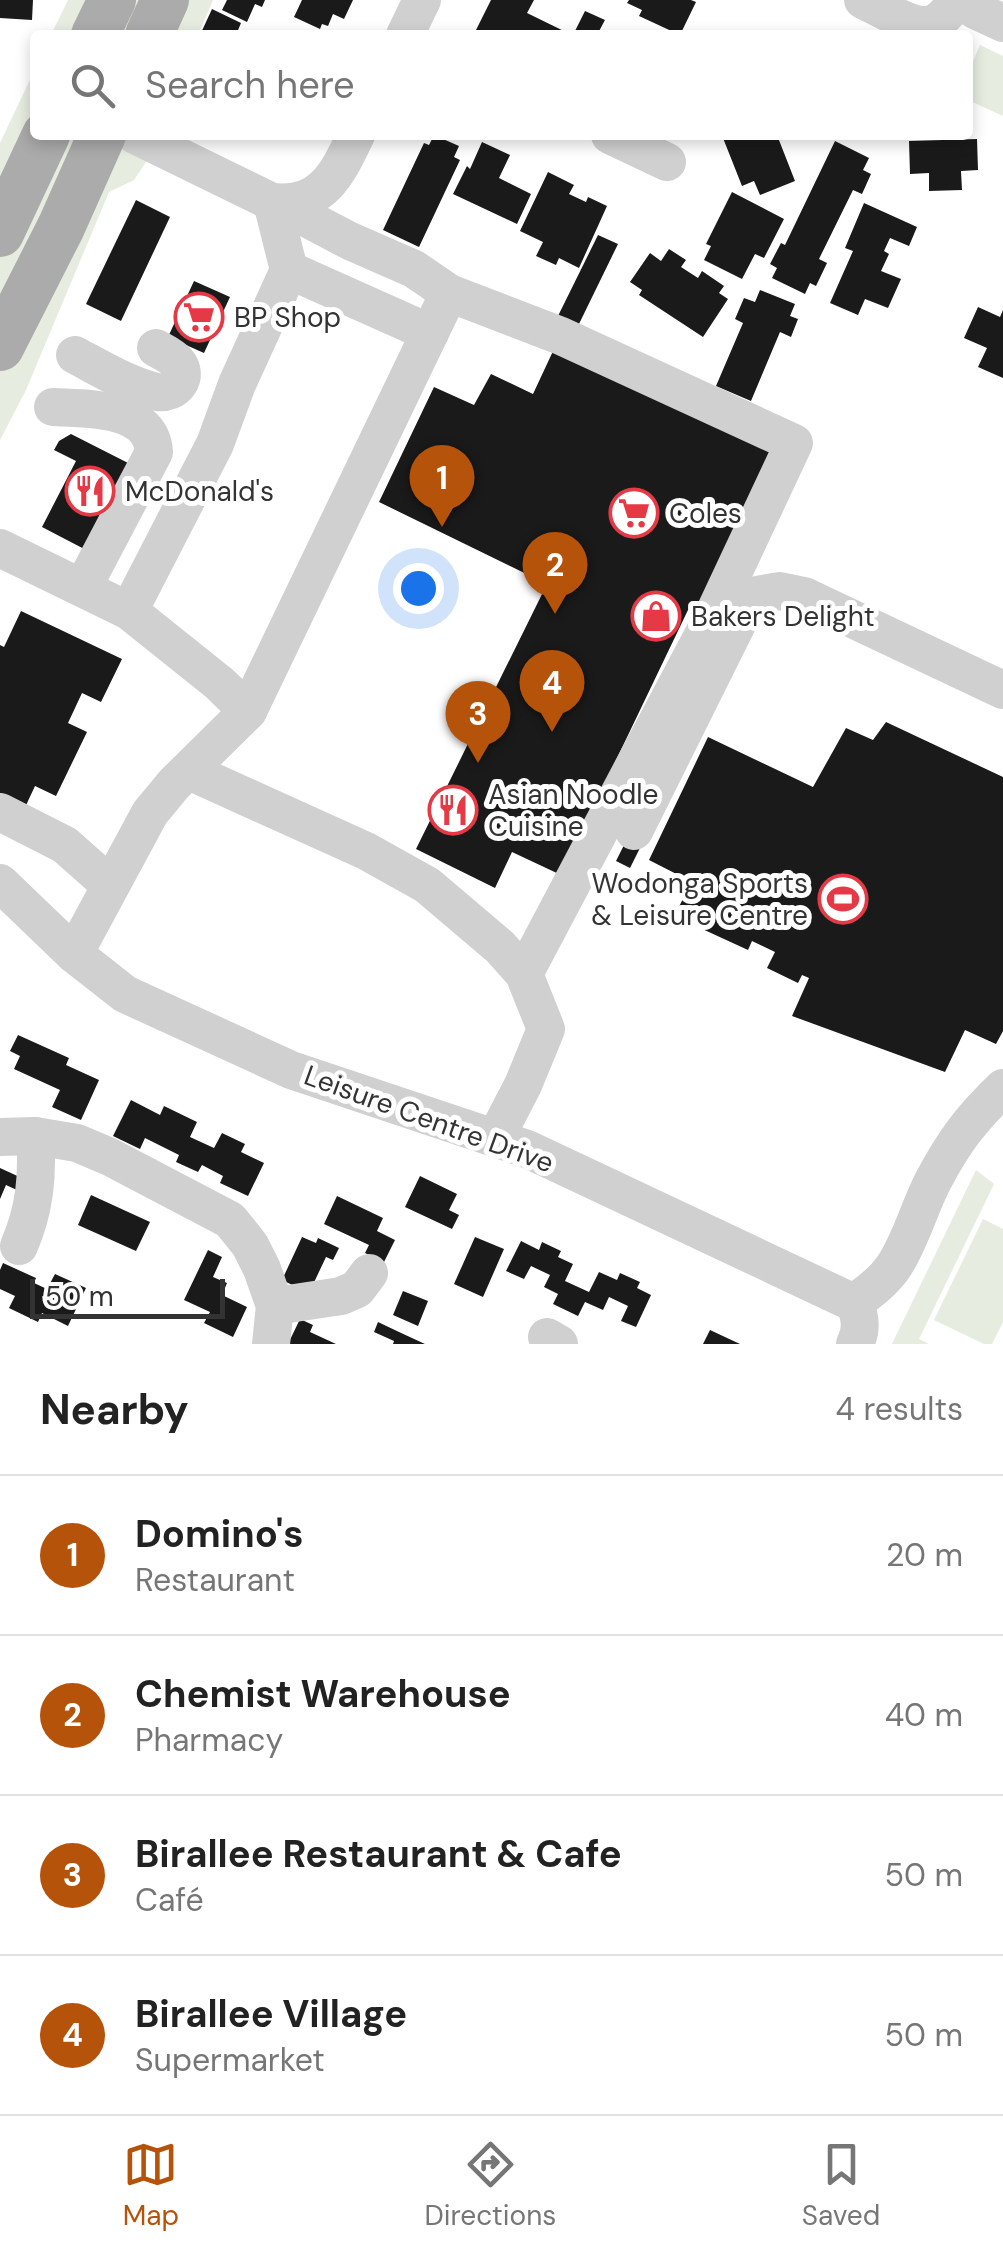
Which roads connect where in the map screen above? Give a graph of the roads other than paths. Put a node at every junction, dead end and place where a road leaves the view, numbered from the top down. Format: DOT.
graph roads {
  1 [pos="112,0"];
  2 [pos="166,0"];
  3 [pos="422,0"];
  4 [pos="863,0"];
  5 [pos="957,0"];
  6 [pos="966,0"];
  7 [pos="1003,24"];
  8 [pos="97,30"];
  9 [pos="151,30"];
  10 [pos="407,30"];
  11 [pos="44,140"];
  12 [pos="100,140"];
  13 [pos="147,140"];
  14 [pos="353,140"];
  15 [pos="621,140"];
  16 [pos="668,162"];
  17 [pos="290,200"];
  18 [pos="0,232"];
  19 [pos="289,270"];
  20 [pos="449,293"];
  21 [pos="430,333"];
  22 [pos="0,347"];
  23 [pos="156,348"];
  24 [pos="75,355"];
  25 [pos="53,407"];
  26 [pos="0,548"];
  27 [pos="83,587"];
  28 [pos="129,611"];
  29 [pos="1003,690"];
  30 [pos="248,711"];
  31 [pos="189,771"];
  32 [pos="0,812"];
  33 [pos="634,831"];
  34 [pos="0,882"];
  35 [pos="110,885"];
  36 [pos="74,954"];
  37 [pos="524,974"];
  38 [pos="1003,1088"];
  39 [pos="17,1136"];
  40 [pos="496,1137"];
  41 [pos="19,1246"];
  42 [pos="369,1273"];
  43 [pos="275,1306"];
  44 [pos="857,1327"];
  45 [pos="271,1344"];
  1 -- 8 [label="main road"];
  2 -- 9 [label="main road"];
  3 -- 10 [label="street"];
  4 -- 5 [label="street"];
  6 -- 7 [label="street"];
  11 -- 18 [label="main road"];
  12 -- 22 [label="main road"];
  13 -- 17 [label="street"];
  14 -- 17 [label="street"];
  15 -- 16 [label="street"];
  17 -- 19 [label="street"];
  17 -- 20 [label="street"];
  19 -- 21 [label="street"];
  19 -- 28 [label="street"];
  20 -- 21 [label="street"];
  20 -- 37 [label="street"];
  21 -- 30 [label="street"];
  23 -- 24 [label="street"];
  25 -- 27 [label="street"];
  26 -- 27 [label="street"];
  27 -- 28 [label="street"];
  28 -- 30 [label="street"];
  29 -- 33 [label="street"];
  30 -- 31 [label="street"];
  31 -- 35 [label="street"];
  31 -- 37 [label="street"];
  32 -- 35 [label="street"];
  34 -- 36 [label="street, Leisure Centre Drive"];
  35 -- 36 [label="street"];
  36 -- 40 [label="street, Leisure Centre Drive"];
  37 -- 40 [label="street"];
  38 -- 44 [label="street"];
  39 -- 41 [label="street"];
  39 -- 43 [label="street"];
  40 -- 44 [label="street, Leisure Centre Drive"];
  42 -- 43 [label="street"];
  43 -- 45 [label="street"];
}
